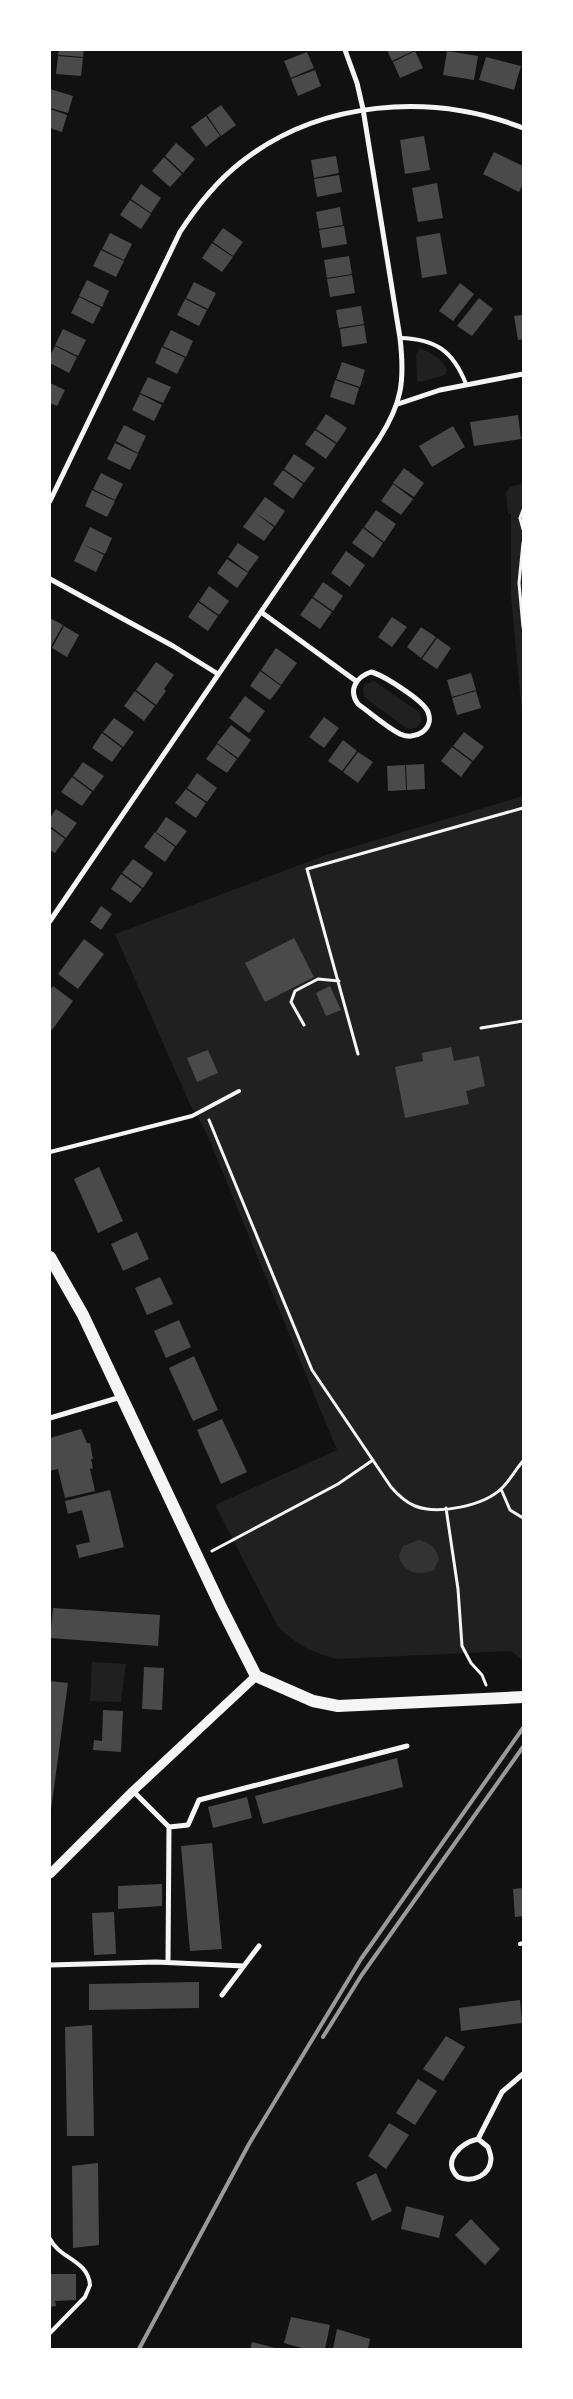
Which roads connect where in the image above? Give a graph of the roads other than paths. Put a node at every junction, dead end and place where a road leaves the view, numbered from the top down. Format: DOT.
graph roads {
  1 [pos="345,50"];
  2 [pos="363,109"];
  3 [pos="523,128"];
  4 [pos="400,338"];
  5 [pos="523,374"];
  6 [pos="466,384"];
  7 [pos="398,404"];
  8 [pos="50,501"];
  9 [pos="50,579"];
  10 [pos="261,612"];
  11 [pos="218,674"];
  12 [pos="356,681"];
  13 [pos="50,920"];
  14 [pos="239,1091"];
  15 [pos="50,1152"];
  16 [pos="50,1257"];
  17 [pos="122,1397"];
  18 [pos="50,1418"];
  19 [pos="256,1676"];
  20 [pos="523,1698"];
  21 [pos="407,1746"];
  22 [pos="133,1791"];
  23 [pos="169,1827"];
  24 [pos="50,1874"];
  25 [pos="259,1946"];
  26 [pos="168,1962"];
  27 [pos="50,1965"];
  28 [pos="244,1966"];
  29 [pos="222,1995"];
  30 [pos="523,2074"];
  31 [pos="478,2139"];
  32 [pos="50,2239"];
  33 [pos="50,2333"];
  1 -- 2 [label="street"];
  2 -- 3 [label="street"];
  2 -- 4 [label="street"];
  2 -- 8 [label="street"];
  4 -- 6 [label="lane"];
  4 -- 7 [label="street"];
  5 -- 6 [label="street"];
  6 -- 7 [label="street"];
  7 -- 10 [label="street"];
  9 -- 11 [label="street"];
  10 -- 11 [label="street"];
  10 -- 12 [label="street"];
  11 -- 13 [label="street"];
  12 -- 12 [label="street"];
  14 -- 15 [label="lane"];
  16 -- 17 [label="main road"];
  17 -- 18 [label="street"];
  17 -- 19 [label="main road"];
  19 -- 20 [label="main road"];
  19 -- 22 [label="street"];
  21 -- 23 [label="street"];
  22 -- 23 [label="street"];
  22 -- 24 [label="street"];
  23 -- 26 [label="street"];
  25 -- 28 [label="street"];
  26 -- 27 [label="street"];
  26 -- 28 [label="street"];
  28 -- 29 [label="street"];
  30 -- 31 [label="street"];
  31 -- 31 [label="street"];
  32 -- 33 [label="lane"];
}
